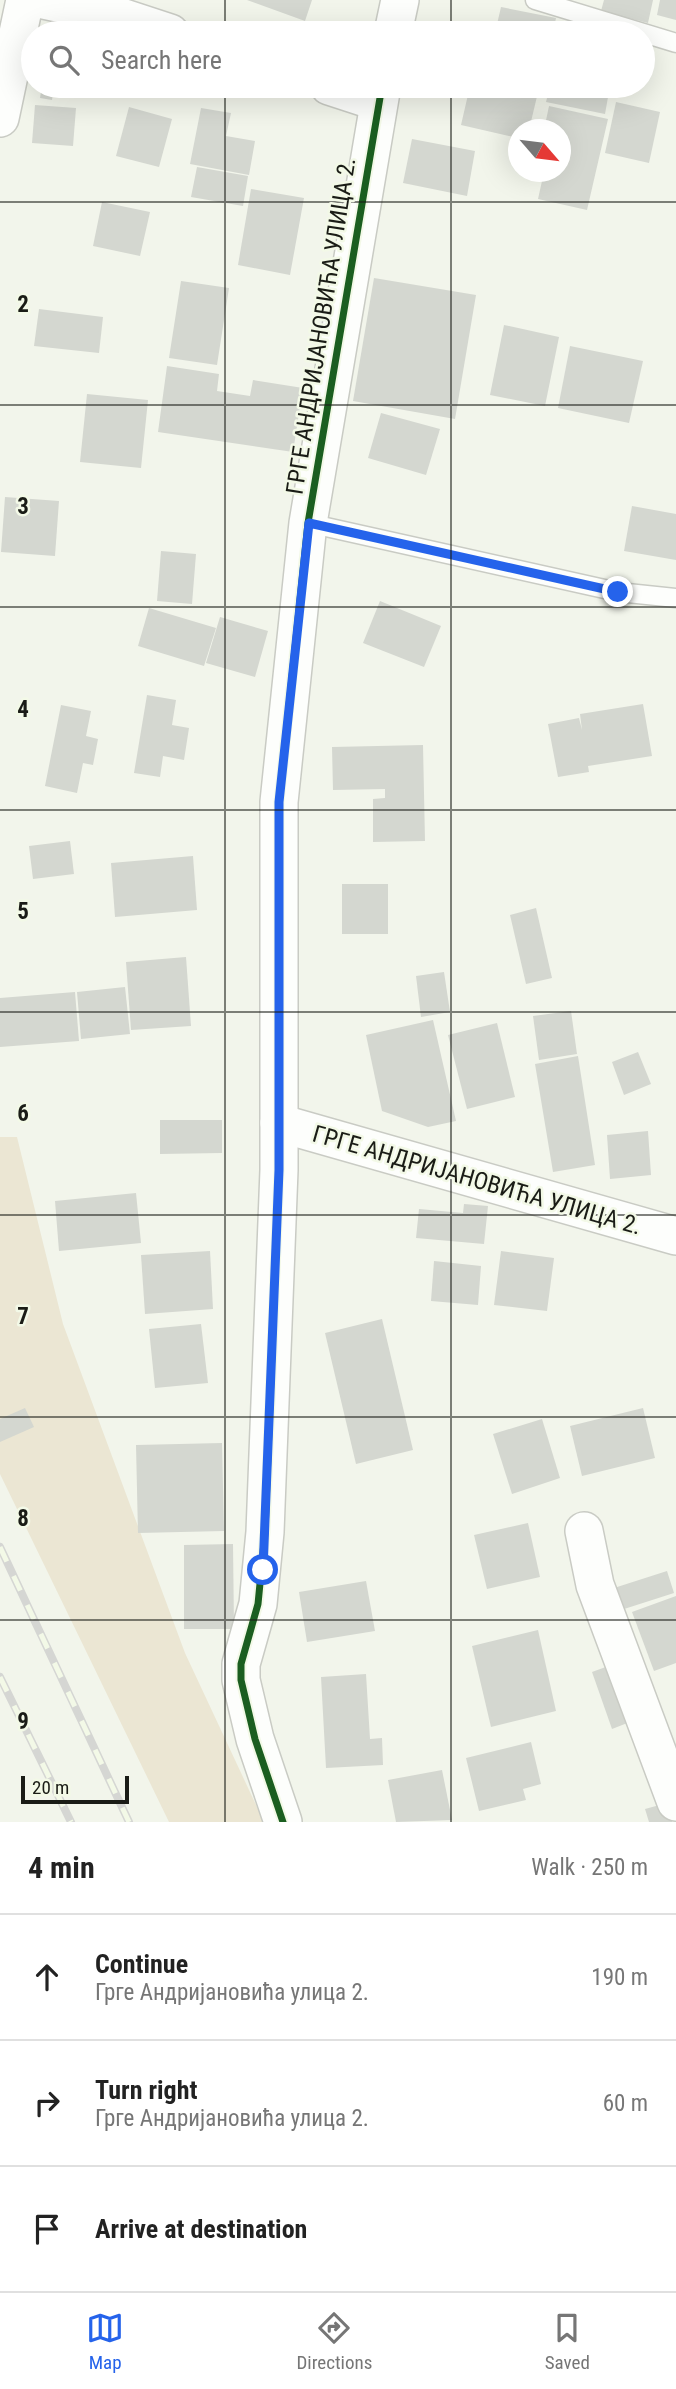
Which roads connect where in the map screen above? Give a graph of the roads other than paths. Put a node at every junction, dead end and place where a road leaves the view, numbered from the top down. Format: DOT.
graph roads {
  1 [pos="25,0"];
  2 [pos="43,0"];
  3 [pos="400,0"];
  4 [pos="534,0"];
  5 [pos="133,21"];
  6 [pos="396,21"];
  7 [pos="603,21"];
  8 [pos="655,37"];
  9 [pos="676,43"];
  10 [pos="379,98"];
  11 [pos="0,118"];
  12 [pos="309,523"];
  13 [pos="676,598"];
  14 [pos="279,1123"];
  15 [pos="676,1236"];
  16 [pos="584,1531"];
  17 [pos="663,1726"];
  18 [pos="676,1802"];
  19 [pos="283,1822"];
  1 -- 11 [label="street"];
  2 -- 5 [label="street"];
  3 -- 6 [label="street"];
  4 -- 7 [label="lane"];
  8 -- 9 [label="lane"];
  10 -- 12 [label="street, ГРГЕ АНДРИЈАНОВИЋА УЛИЦА 2."];
  12 -- 13 [label="lane, ГРГЕ АНДРИЈАНОВИЋА УЛИЦА 2."];
  12 -- 14 [label="street, ГРГЕ АНДРИЈАНОВИЋА УЛИЦА 2."];
  14 -- 15 [label="street, ГРГЕ АНДРИЈАНОВИЋА УЛИЦА 2."];
  14 -- 19 [label="street, ГРГЕ АНДРИЈАНОВИЋА УЛИЦА 2."];
  16 -- 17 [label="street"];
  17 -- 18 [label="street"];
}
